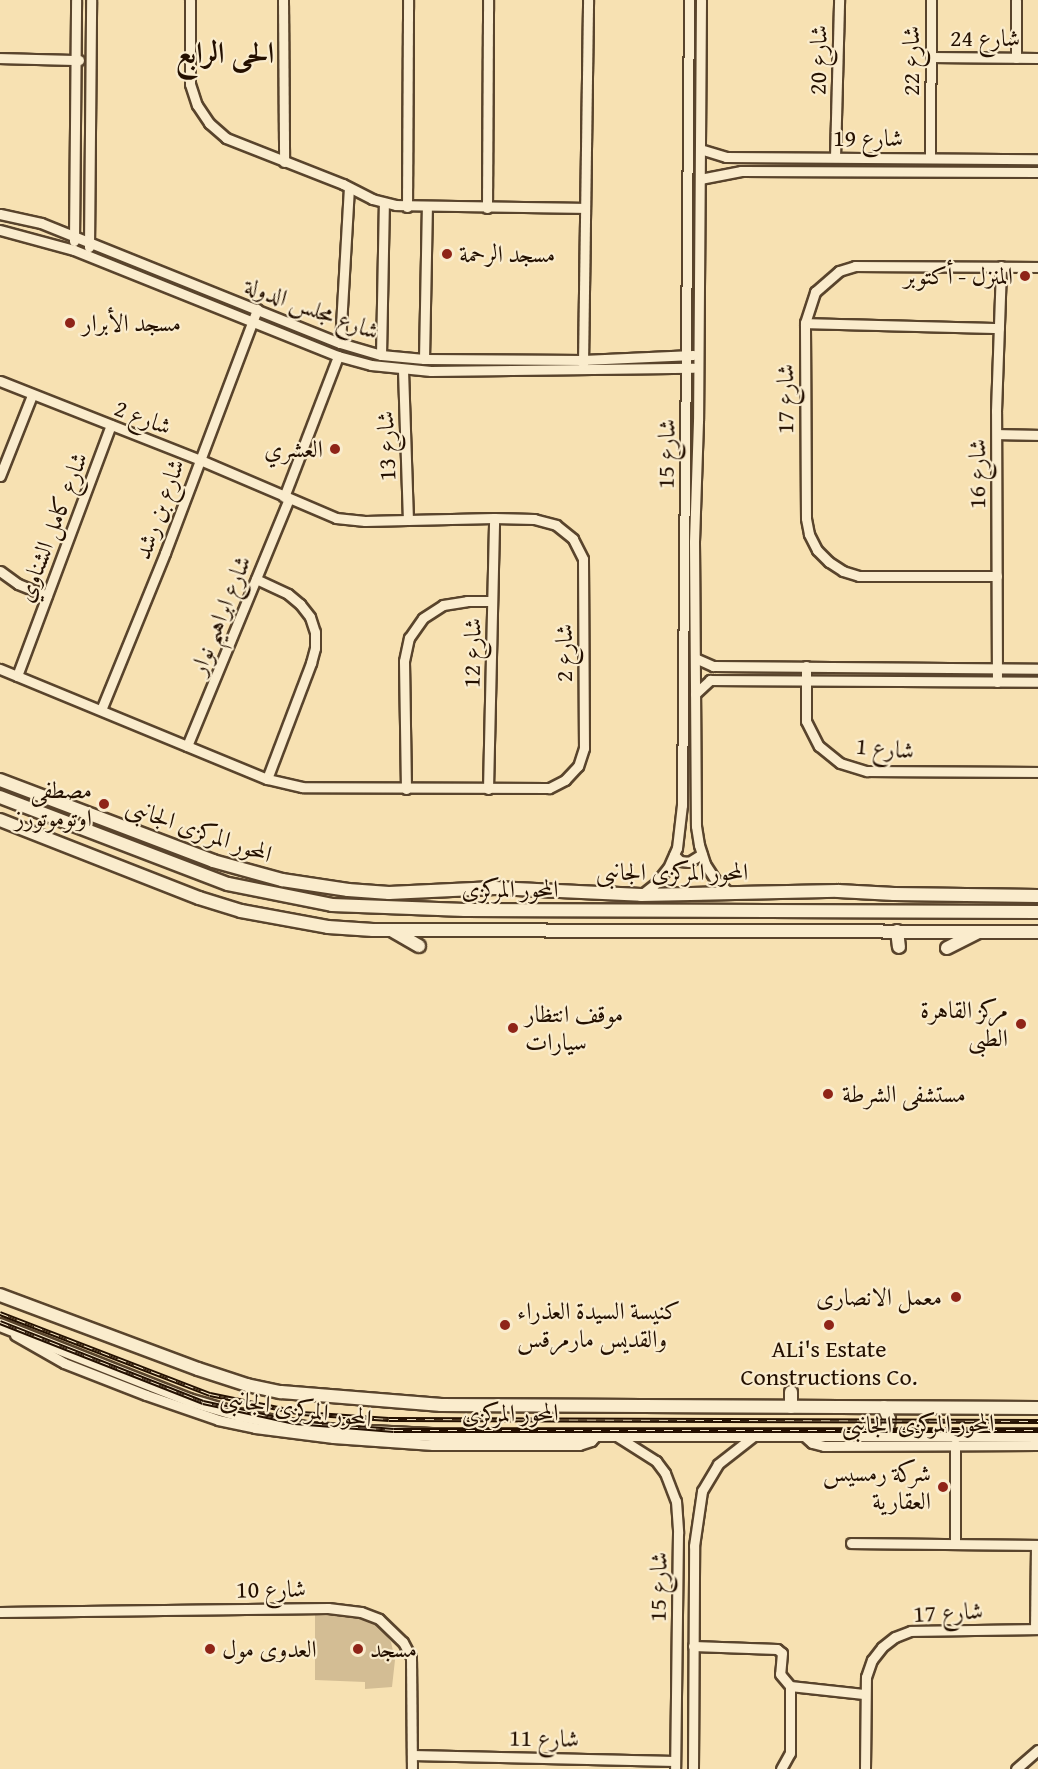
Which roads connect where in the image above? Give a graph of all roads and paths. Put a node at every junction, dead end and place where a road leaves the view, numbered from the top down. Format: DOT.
graph roads {
  1 [pos="76,0"];
  2 [pos="91,0"];
  3 [pos="190,0"];
  4 [pos="283,0"];
  5 [pos="408,0"];
  6 [pos="488,0"];
  7 [pos="588,0"];
  8 [pos="690,0"];
  9 [pos="701,0"];
  10 [pos="839,0"];
  11 [pos="931,0"];
  12 [pos="1016,0"];
  13 [pos="931,57"];
  14 [pos="0,58"];
  15 [pos="1016,58"];
  16 [pos="1038,58"];
  17 [pos="76,60"];
  18 [pos="91,61"];
  19 [pos="694,89"];
  20 [pos="700,149"];
  21 [pos="835,157"];
  22 [pos="885,157"];
  23 [pos="930,158"];
  24 [pos="1038,159"];
  25 [pos="284,162"];
  26 [pos="1038,171"];
  27 [pos="885,172"];
  28 [pos="700,179"];
  29 [pos="349,188"];
  30 [pos="384,203"];
  31 [pos="407,207"];
  32 [pos="427,207"];
  33 [pos="487,208"];
  34 [pos="585,208"];
  35 [pos="0,214"];
  36 [pos="0,230"];
  37 [pos="74,236"];
  38 [pos="89,242"];
  39 [pos="74,250"];
  40 [pos="89,256"];
  41 [pos="1001,266"];
  42 [pos="1038,267"];
  43 [pos="257,309"];
  44 [pos="252,322"];
  45 [pos="805,323"];
  46 [pos="999,328"];
  47 [pos="340,343"];
  48 [pos="698,354"];
  49 [pos="381,355"];
  50 [pos="688,355"];
  51 [pos="339,356"];
  52 [pos="428,359"];
  53 [pos="583,360"];
  54 [pos="688,368"];
  55 [pos="698,368"];
  56 [pos="403,370"];
  57 [pos="431,371"];
  58 [pos="583,371"];
  59 [pos="0,381"];
  60 [pos="32,395"];
  61 [pos="111,425"];
  62 [pos="997,434"];
  63 [pos="1038,435"];
  64 [pos="198,459"];
  65 [pos="0,476"];
  66 [pos="287,498"];
  67 [pos="494,518"];
  68 [pos="408,520"];
  69 [pos="0,571"];
  70 [pos="997,576"];
  71 [pos="256,579"];
  72 [pos="47,596"];
  73 [pos="492,601"];
  74 [pos="690,626"];
  75 [pos="695,658"];
  76 [pos="806,666"];
  77 [pos="997,668"];
  78 [pos="0,669"];
  79 [pos="1038,669"];
  80 [pos="17,676"];
  81 [pos="806,681"];
  82 [pos="997,681"];
  83 [pos="1038,682"];
  84 [pos="695,694"];
  85 [pos="101,710"];
  86 [pos="188,746"];
  87 [pos="1038,772"];
  88 [pos="267,779"];
  89 [pos="0,780"];
  90 [pos="406,789"];
  91 [pos="488,789"];
  92 [pos="0,797"];
  93 [pos="0,820"];
  94 [pos="84,829"];
  95 [pos="136,850"];
  96 [pos="702,854"];
  97 [pos="674,855"];
  98 [pos="105,862"];
  99 [pos="156,882"];
  100 [pos="495,888"];
  101 [pos="871,892"];
  102 [pos="730,893"];
  103 [pos="641,895"];
  104 [pos="1038,896"];
  105 [pos="437,909"];
  106 [pos="897,911"];
  107 [pos="1038,912"];
  108 [pos="392,930"];
  109 [pos="897,930"];
  110 [pos="979,931"];
  111 [pos="1038,932"];
  112 [pos="419,946"];
  113 [pos="899,948"];
  114 [pos="947,948"];
  115 [pos="0,1294"];
  116 [pos="2,1325"];
  117 [pos="791,1392"];
  118 [pos="791,1407"];
  119 [pos="884,1407"];
  120 [pos="1038,1408"];
  121 [pos="613,1433"];
  122 [pos="756,1435"];
  123 [pos="802,1435"];
  124 [pos="886,1435"];
  125 [pos="1038,1435"];
  126 [pos="955,1444"];
  127 [pos="1038,1444"];
  128 [pos="851,1543"];
  129 [pos="955,1544"];
  130 [pos="1037,1545"];
  131 [pos="0,1612"];
  132 [pos="1037,1629"];
  133 [pos="693,1646"];
  134 [pos="790,1686"];
  135 [pos="864,1694"];
  136 [pos="1038,1750"];
  137 [pos="412,1755"];
  138 [pos="675,1765"];
  139 [pos="412,1769"];
  140 [pos="693,1769"];
  141 [pos="781,1769"];
  142 [pos="865,1769"];
  143 [pos="1016,1769"];
  1 -- 17 [label="street"];
  2 -- 18 [label="street"];
  3 -- 25 [label="street"];
  4 -- 25 [label="street"];
  5 -- 31 [label="street"];
  6 -- 33 [label="street"];
  7 -- 34 [label="street"];
  8 -- 19 [label="street, شارع 15"];
  9 -- 19 [label="street, شارع 15"];
  10 -- 21 [label="street, شارع 20"];
  11 -- 13 [label="street, شارع 22"];
  12 -- 15 [label="street"];
  13 -- 15 [label="street, شارع 24"];
  13 -- 23 [label="street, شارع 22"];
  14 -- 17 [label="street"];
  15 -- 16 [label="street, شارع 24"];
  17 -- 18 [label="street"];
  17 -- 37 [label="street"];
  18 -- 38 [label="street"];
  19 -- 20 [label="street, شارع 15"];
  19 -- 50 [label="street, شارع 15"];
  20 -- 21 [label="street, شارع 19"];
  20 -- 28 [label="street, شارع 15"];
  21 -- 22 [label="street, شارع 19"];
  22 -- 23 [label="street, شارع 19"];
  22 -- 27 [label="street"];
  23 -- 24 [label="street, شارع 19"];
  25 -- 29 [label="street"];
  26 -- 27 [label="street, شارع 19"];
  27 -- 28 [label="street, شارع 19"];
  28 -- 48 [label="street, شارع 15"];
  29 -- 30 [label="street"];
  29 -- 47 [label="street"];
  30 -- 31 [label="street"];
  30 -- 49 [label="street"];
  31 -- 32 [label="street"];
  32 -- 33 [label="street"];
  32 -- 52 [label="street"];
  33 -- 34 [label="street"];
  34 -- 53 [label="street"];
  35 -- 37 [label="street, شارع مجلس الدولة"];
  36 -- 39 [label="street, شارع مجلس الدولة"];
  37 -- 38 [label="street, شارع مجلس الدولة"];
  37 -- 39 [label="street"];
  38 -- 40 [label="street"];
  38 -- 43 [label="street, شارع مجلس الدولة"];
  39 -- 40 [label="street, شارع مجلس الدولة"];
  40 -- 44 [label="street, شارع مجلس الدولة"];
  41 -- 42 [label="street, شارع 17"];
  41 -- 45 [label="street, شارع 17"];
  41 -- 46 [label="street, شارع 16"];
  43 -- 44 [label="street, شارع بن رشد"];
  43 -- 47 [label="street, شارع مجلس الدولة"];
  44 -- 51 [label="street, شارع مجلس الدولة"];
  44 -- 64 [label="street, شارع بن رشد"];
  45 -- 46 [label="street"];
  45 -- 70 [label="street, شارع 17"];
  46 -- 62 [label="street, شارع 16"];
  47 -- 49 [label="street, شارع مجلس الدولة"];
  48 -- 50 [label="street, شارع مجلس الدولة"];
  48 -- 55 [label="street, شارع 15"];
  49 -- 52 [label="street, شارع مجلس الدولة"];
  50 -- 53 [label="street, شارع مجلس الدولة"];
  50 -- 54 [label="street, شارع 15"];
  51 -- 56 [label="street, شارع مجلس الدولة"];
  51 -- 66 [label="street, شارع ابراهيم نوار"];
  52 -- 53 [label="street, شارع مجلس الدولة"];
  52 -- 57 [label="street"];
  53 -- 58 [label="street"];
  54 -- 55 [label="street, شارع مجلس الدولة"];
  54 -- 58 [label="street, شارع مجلس الدولة"];
  54 -- 74 [label="street, شارع 15"];
  55 -- 74 [label="street, شارع 15"];
  56 -- 57 [label="street, شارع مجلس الدولة"];
  56 -- 68 [label="street, شارع 13"];
  57 -- 58 [label="street, شارع مجلس الدولة"];
  59 -- 60 [label="street, شارع 2"];
  60 -- 61 [label="street, شارع 2"];
  60 -- 65 [label="street"];
  61 -- 64 [label="street, شارع 2"];
  61 -- 72 [label="street, شارع كامل الشناوي"];
  62 -- 63 [label="street"];
  62 -- 70 [label="street, شارع 16"];
  64 -- 66 [label="street, شارع 2"];
  64 -- 85 [label="street, شارع بن رشد"];
  66 -- 68 [label="street, شارع 2"];
  66 -- 71 [label="street, شارع ابراهيم نوار"];
  67 -- 68 [label="street, شارع 2"];
  67 -- 73 [label="street, شارع 12"];
  67 -- 91 [label="street, شارع 2"];
  69 -- 72 [label="street"];
  70 -- 77 [label="street, شارع 16"];
  71 -- 86 [label="street, شارع ابراهيم نوار"];
  71 -- 88 [label="street"];
  72 -- 80 [label="street, شارع كامل الشناوي"];
  73 -- 90 [label="street"];
  73 -- 91 [label="street, شارع 12"];
  74 -- 75 [label="street, شارع 15"];
  74 -- 97 [label="street, شارع 15"];
  75 -- 76 [label="street"];
  75 -- 84 [label="street, شارع 15"];
  76 -- 77 [label="street"];
  76 -- 81 [label="street, شارع 1"];
  77 -- 79 [label="street"];
  77 -- 82 [label="street, شارع 16"];
  78 -- 80 [label="street, شارع 2"];
  80 -- 85 [label="street, شارع 2"];
  81 -- 82 [label="street"];
  81 -- 84 [label="street"];
  81 -- 87 [label="street, شارع 1"];
  82 -- 83 [label="street"];
  84 -- 96 [label="street, شارع 15"];
  85 -- 86 [label="street, شارع 2"];
  86 -- 88 [label="street, شارع 2"];
  88 -- 90 [label="street, شارع 2"];
  89 -- 100 [label="main road, المحور المركزى الجانبى"];
  90 -- 91 [label="street, شارع 2"];
  92 -- 94 [label="main road, المحور المركزى"];
  93 -- 98 [label="main road, المحور المركزى"];
  94 -- 95 [label="main road, المحور المركزى"];
  94 -- 98 [label="main road"];
  95 -- 99 [label="main road"];
  95 -- 105 [label="main road, المحور المركزى"];
  96 -- 97 [label="street"];
  96 -- 102 [label="street, شارع 15"];
  97 -- 103 [label="street, شارع 15"];
  98 -- 99 [label="main road, المحور المركزى"];
  99 -- 108 [label="main road, المحور المركزى"];
  100 -- 103 [label="main road, المحور المركزى الجانبى"];
  100 -- 105 [label="main road"];
  101 -- 102 [label="main road, المحور المركزى الجانبى"];
  101 -- 104 [label="main road, المحور المركزى الجانبى"];
  101 -- 106 [label="main road"];
  102 -- 103 [label="main road, المحور المركزى الجانبى"];
  105 -- 106 [label="main road, المحور المركزى"];
  106 -- 107 [label="main road, المحور المركزى"];
  108 -- 109 [label="main road, المحور المركزى"];
  108 -- 112 [label="main road"];
  109 -- 110 [label="main road, المحور المركزى"];
  109 -- 113 [label="main road"];
  110 -- 111 [label="main road, المحور المركزى"];
  110 -- 114 [label="main road"];
  115 -- 118 [label="main road, المحور المركزى"];
  116 -- 121 [label="main road, المحور المركزى"];
  117 -- 118 [label="main road"];
  118 -- 119 [label="main road, المحور المركزى"];
  119 -- 120 [label="main road, المحور المركزى"];
  119 -- 124 [label="main road"];
  121 -- 122 [label="main road, المحور المركزى"];
  121 -- 138 [label="street, شارع 15"];
  122 -- 123 [label="main road, المحور المركزى"];
  122 -- 133 [label="street, شارع 15"];
  123 -- 124 [label="main road, المحور المركزى"];
  123 -- 126 [label="street, المحور المركزى الجانبى"];
  124 -- 125 [label="main road, المحور المركزى"];
  126 -- 127 [label="street, المحور المركزى الجانبى"];
  126 -- 129 [label="street"];
  128 -- 129 [label="street"];
  129 -- 130 [label="street"];
  130 -- 132 [label="street"];
  131 -- 137 [label="street, شارع 10"];
  132 -- 135 [label="street, شارع 17"];
  133 -- 134 [label="street"];
  133 -- 140 [label="street, شارع 15"];
  134 -- 135 [label="street"];
  134 -- 141 [label="street"];
  135 -- 142 [label="street, شارع 17"];
  136 -- 143 [label="street"];
  137 -- 138 [label="street, شارع 11"];
  137 -- 139 [label="street, شارع 10"];
}
